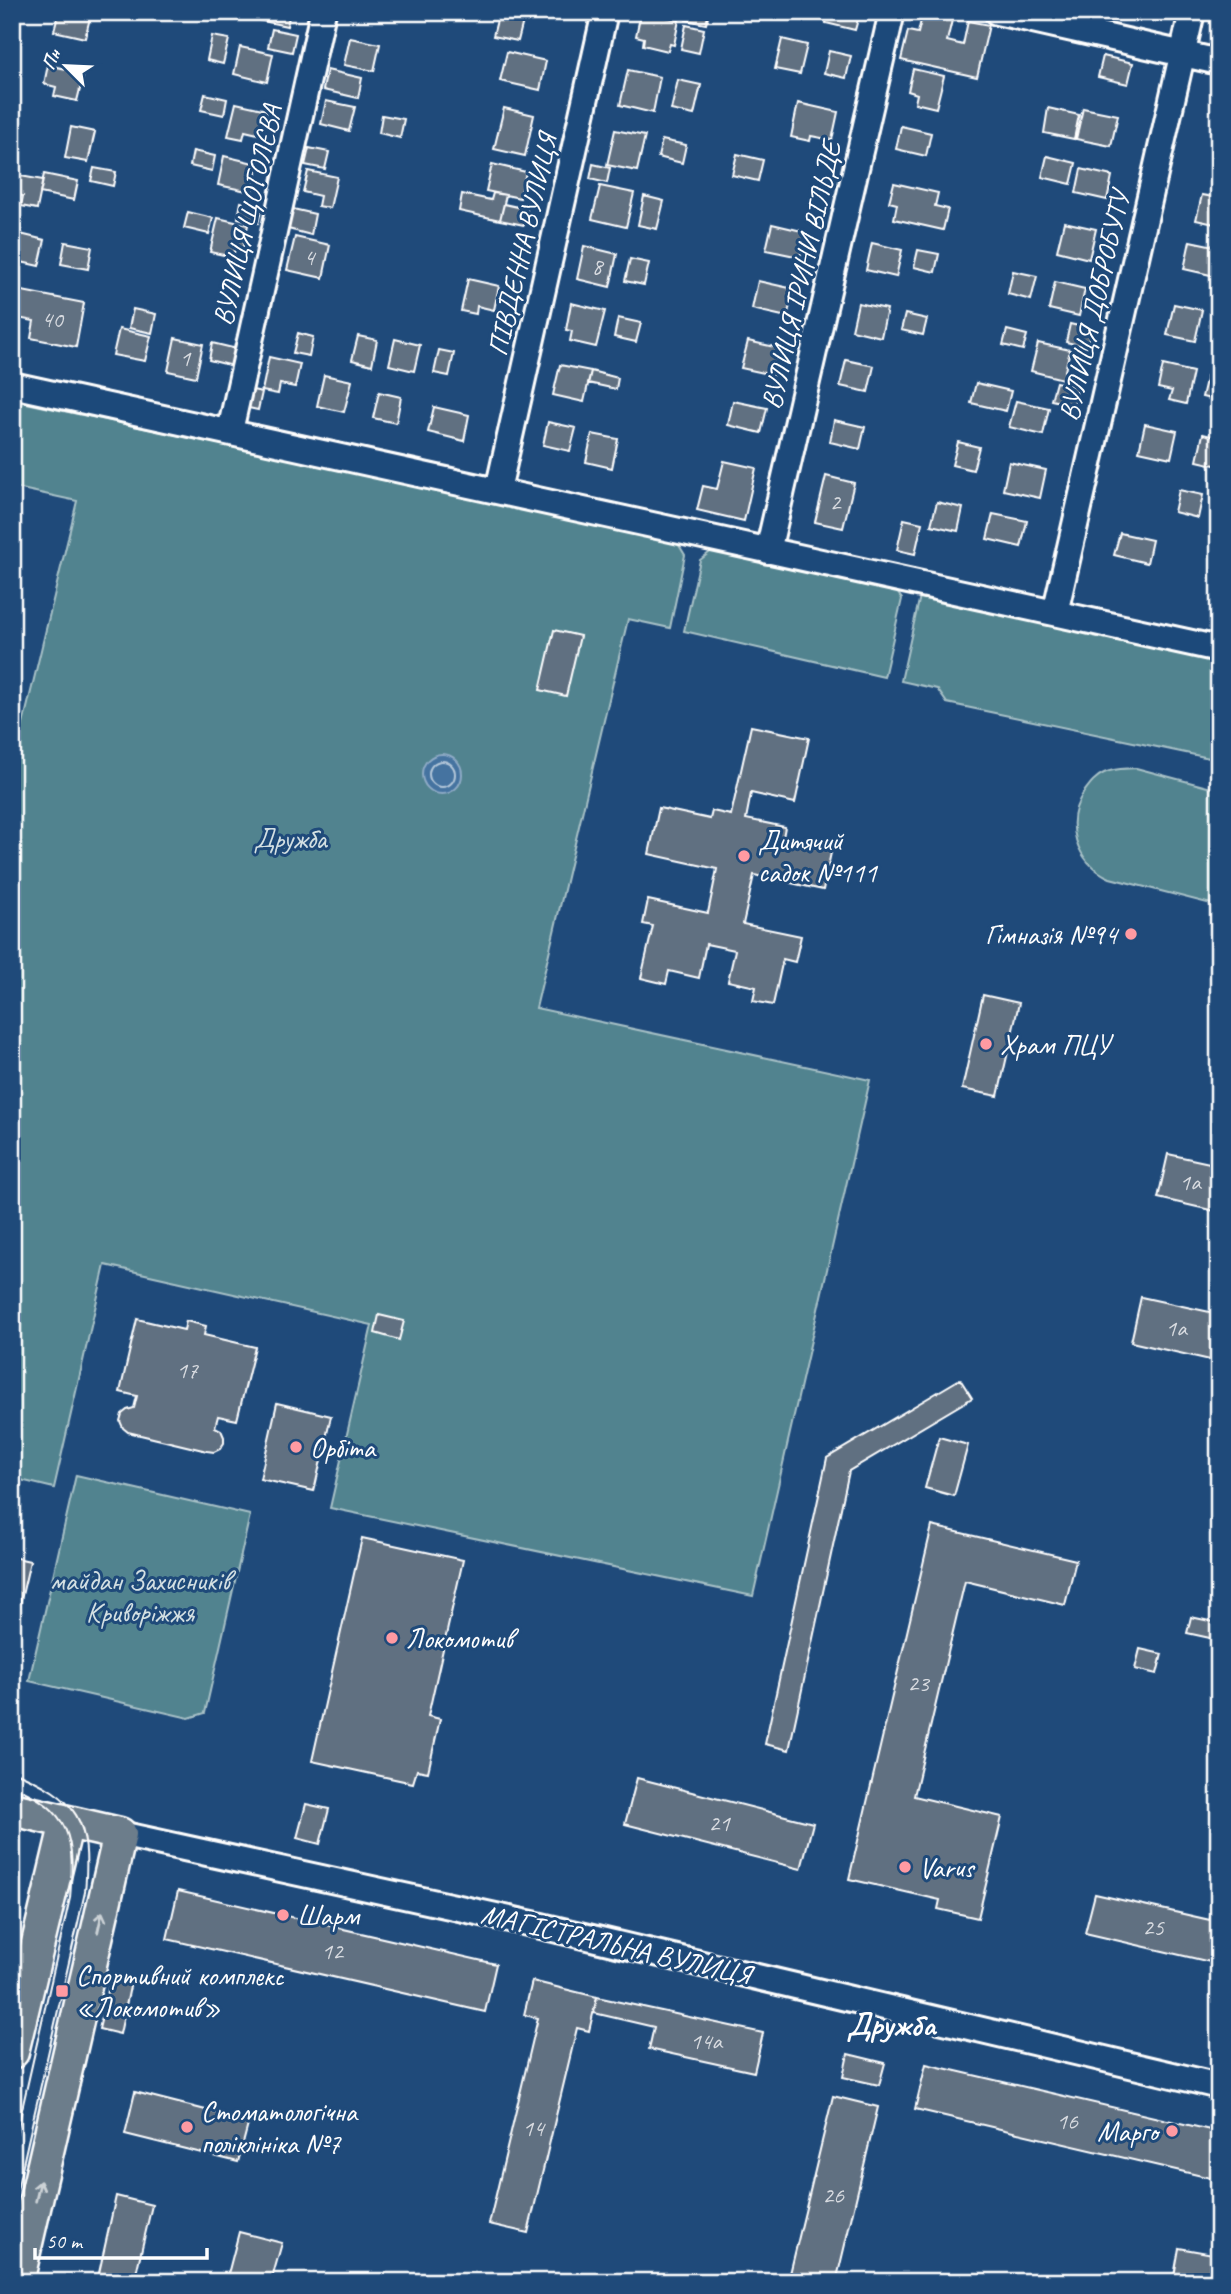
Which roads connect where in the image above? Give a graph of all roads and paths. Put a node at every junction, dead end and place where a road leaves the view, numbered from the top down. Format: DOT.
graph roads {
  1 [pos="323,12"];
  2 [pos="605,12"];
  3 [pos="892,12"];
  4 [pos="998,12"];
  5 [pos="1192,12"];
  6 [pos="1182,53"];
  7 [pos="1219,62"];
  8 [pos="12,384"];
  9 [pos="230,431"];
  10 [pos="498,491"];
  11 [pos="768,551"];
  12 [pos="1055,613"];
  13 [pos="1219,649"];
  14 [pos="12,1809"];
  15 [pos="67,1822"];
  16 [pos="120,1834"];
  17 [pos="12,2053"];
  18 [pos="1219,2086"];
  19 [pos="17,2282"];
  1 -- 9 [label="street, ВУЛИЦЯ ЩОГОЛЄВА"];
  2 -- 10 [label="street, ПІВДЕННА ВУЛИЦЯ"];
  3 -- 11 [label="street, ВУЛИЦЯ ІРИНИ ВІЛЬДЕ"];
  4 -- 6 [label="street"];
  5 -- 6 [label="street, ВУЛИЦЯ ДОБРОБУТУ"];
  6 -- 7 [label="street"];
  6 -- 12 [label="street, ВУЛИЦЯ ДОБРОБУТУ"];
  8 -- 9 [label="street"];
  9 -- 10 [label="street"];
  10 -- 11 [label="street"];
  11 -- 12 [label="street"];
  12 -- 13 [label="street"];
  14 -- 15 [label="main road, МАГІСТРАЛЬНА ВУЛИЦЯ"];
  15 -- 16 [label="main road, МАГІСТРАЛЬНА ВУЛИЦЯ"];
  15 -- 17 [label="main road"];
  16 -- 18 [label="street, МАГІСТРАЛЬНА ВУЛИЦЯ"];
  19 -- 16 [label="main road, one-way"];
}
